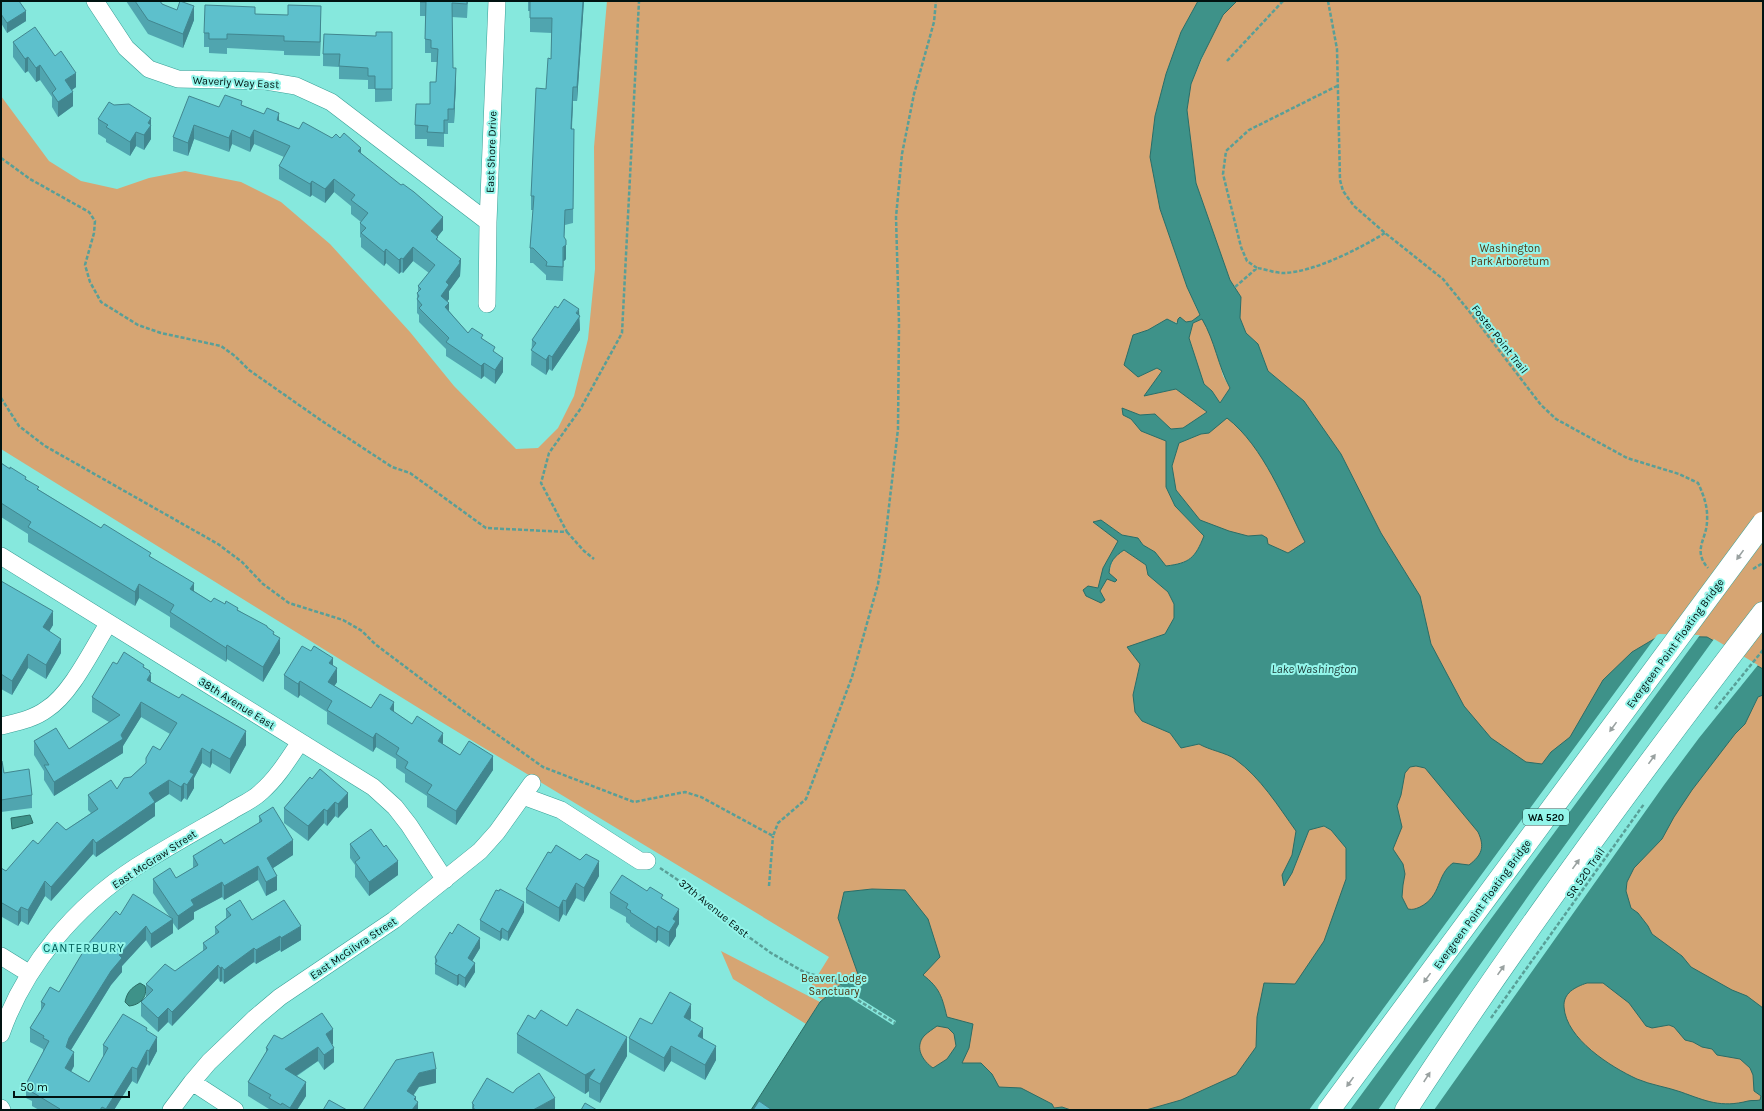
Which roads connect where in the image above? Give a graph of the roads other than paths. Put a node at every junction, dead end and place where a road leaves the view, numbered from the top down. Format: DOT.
graph roads {
  1 [pos="95,1"];
  2 [pos="497,1"];
  3 [pos="488,222"];
  4 [pos="487,304"];
  5 [pos="1763,523"];
  6 [pos="1,556"];
  7 [pos="1763,613"];
  8 [pos="108,624"];
  9 [pos="1,726"];
  10 [pos="300,742"];
  11 [pos="647,861"];
  12 [pos="445,880"];
  13 [pos="1,956"];
  14 [pos="30,974"];
  15 [pos="1,1034"];
  16 [pos="192,1082"];
  17 [pos="171,1110"];
  18 [pos="235,1110"];
  19 [pos="1329,1110"];
  20 [pos="1406,1110"];
  1 -- 3 [label="street, Waverly Way East"];
  2 -- 3 [label="street, East Shore Drive"];
  3 -- 4 [label="street, East Shore Drive"];
  5 -- 19 [label="highway, Evergreen Point Floating Bridge / WA 520, one-way, bridge"];
  6 -- 8 [label="street, 38th Avenue East"];
  20 -- 7 [label="highway, one-way"];
  8 -- 9 [label="street"];
  8 -- 10 [label="street, 38th Avenue East"];
  10 -- 12 [label="street, 38th Avenue East"];
  10 -- 14 [label="street, East McGraw Street"];
  11 -- 12 [label="street, East McGilvra Street"];
  12 -- 16 [label="street, East McGilvra Street"];
  13 -- 14 [label="street"];
  14 -- 15 [label="street, East McGraw Street"];
  16 -- 17 [label="street, East McGilvra Street"];
  16 -- 18 [label="street"];
}
